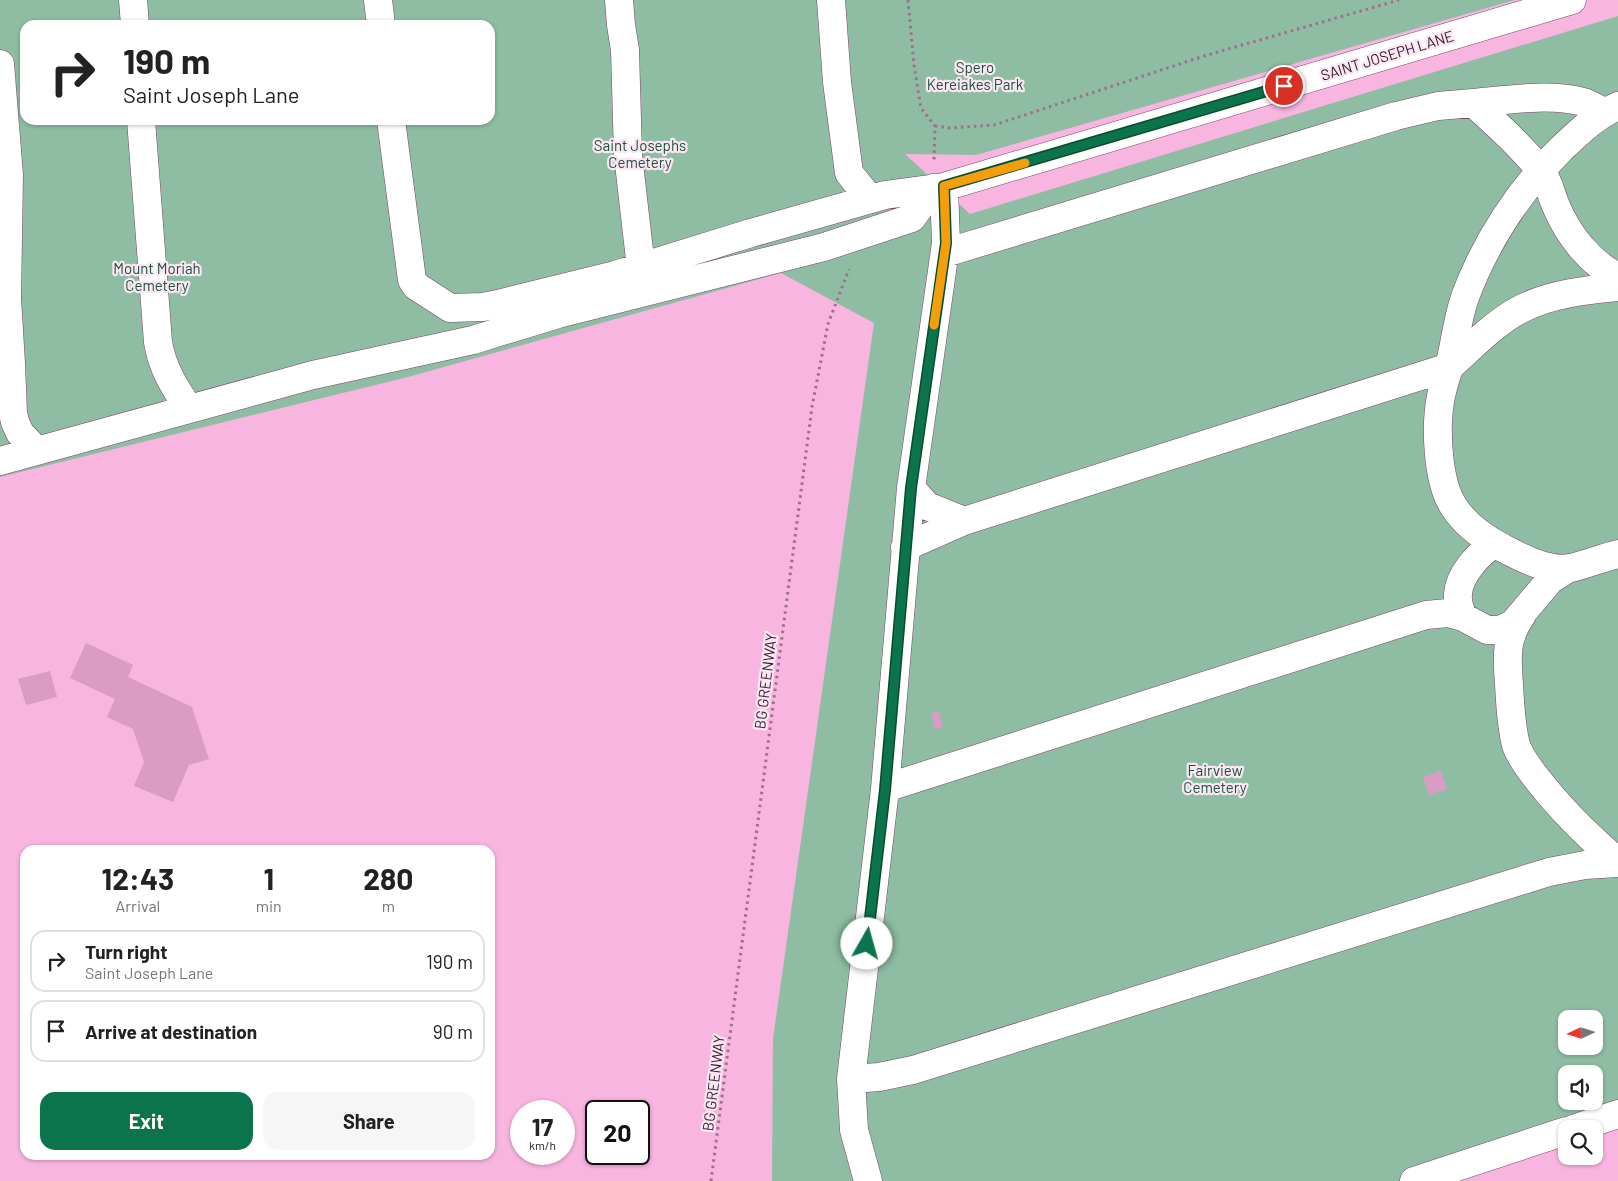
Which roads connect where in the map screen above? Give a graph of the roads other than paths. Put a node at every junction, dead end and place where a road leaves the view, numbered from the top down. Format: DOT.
graph roads {
  1 [pos="133,0"];
  2 [pos="378,0"];
  3 [pos="619,0"];
  4 [pos="831,0"];
  5 [pos="1572,0"];
  6 [pos="135,20"];
  7 [pos="380,20"];
  8 [pos="0,64"];
  9 [pos="2,103"];
  10 [pos="1473,103"];
  11 [pos="1611,109"];
  12 [pos="141,125"];
  13 [pos="393,125"];
  14 [pos="1541,171"];
  15 [pos="939,187"];
  16 [pos="870,199"];
  17 [pos="945,253"];
  18 [pos="641,268"];
  19 [pos="1618,277"];
  20 [pos="1618,287"];
  21 [pos="1449,366"];
  22 [pos="189,409"];
  23 [pos="37,451"];
  24 [pos="0,461"];
  25 [pos="911,488"];
  26 [pos="964,521"];
  27 [pos="1494,544"];
  28 [pos="905,547"];
  29 [pos="1618,554"];
  30 [pos="1533,562"];
  31 [pos="1569,568"];
  32 [pos="1529,606"];
  33 [pos="1463,617"];
  34 [pos="885,790"];
  35 [pos="1618,863"];
  36 [pos="851,1079"];
  37 [pos="1618,1114"];
  38 [pos="1600,1120"];
  39 [pos="1558,1134"];
  40 [pos="868,1181"];
  41 [pos="1414,1181"];
  1 -- 6 [label="street"];
  2 -- 7 [label="street"];
  3 -- 18 [label="street"];
  4 -- 16 [label="street"];
  5 -- 15 [label="street, SAINT JOSEPH LANE"];
  8 -- 9 [label="street"];
  9 -- 23 [label="street"];
  10 -- 11 [label="street"];
  10 -- 14 [label="street"];
  10 -- 17 [label="street"];
  11 -- 14 [label="street"];
  12 -- 22 [label="street"];
  13 -- 18 [label="street, SAINT JOSEPH LANE"];
  14 -- 19 [label="street"];
  14 -- 21 [label="street"];
  15 -- 16 [label="street, SAINT JOSEPH LANE"];
  15 -- 17 [label="street"];
  15 -- 22 [label="street"];
  16 -- 18 [label="street, SAINT JOSEPH LANE"];
  17 -- 25 [label="street"];
  20 -- 21 [label="street"];
  21 -- 26 [label="street"];
  21 -- 27 [label="street"];
  22 -- 23 [label="street"];
  23 -- 24 [label="street"];
  25 -- 26 [label="street"];
  25 -- 28 [label="street"];
  26 -- 28 [label="street"];
  27 -- 30 [label="street"];
  27 -- 33 [label="street"];
  28 -- 34 [label="street"];
  29 -- 31 [label="street"];
  30 -- 31 [label="street"];
  30 -- 32 [label="street"];
  31 -- 32 [label="street"];
  32 -- 33 [label="street"];
  32 -- 35 [label="street"];
  33 -- 34 [label="street"];
  34 -- 36 [label="street"];
  35 -- 36 [label="street"];
  36 -- 40 [label="street"];
  37 -- 38 [label="street"];
  39 -- 41 [label="street"];
}
